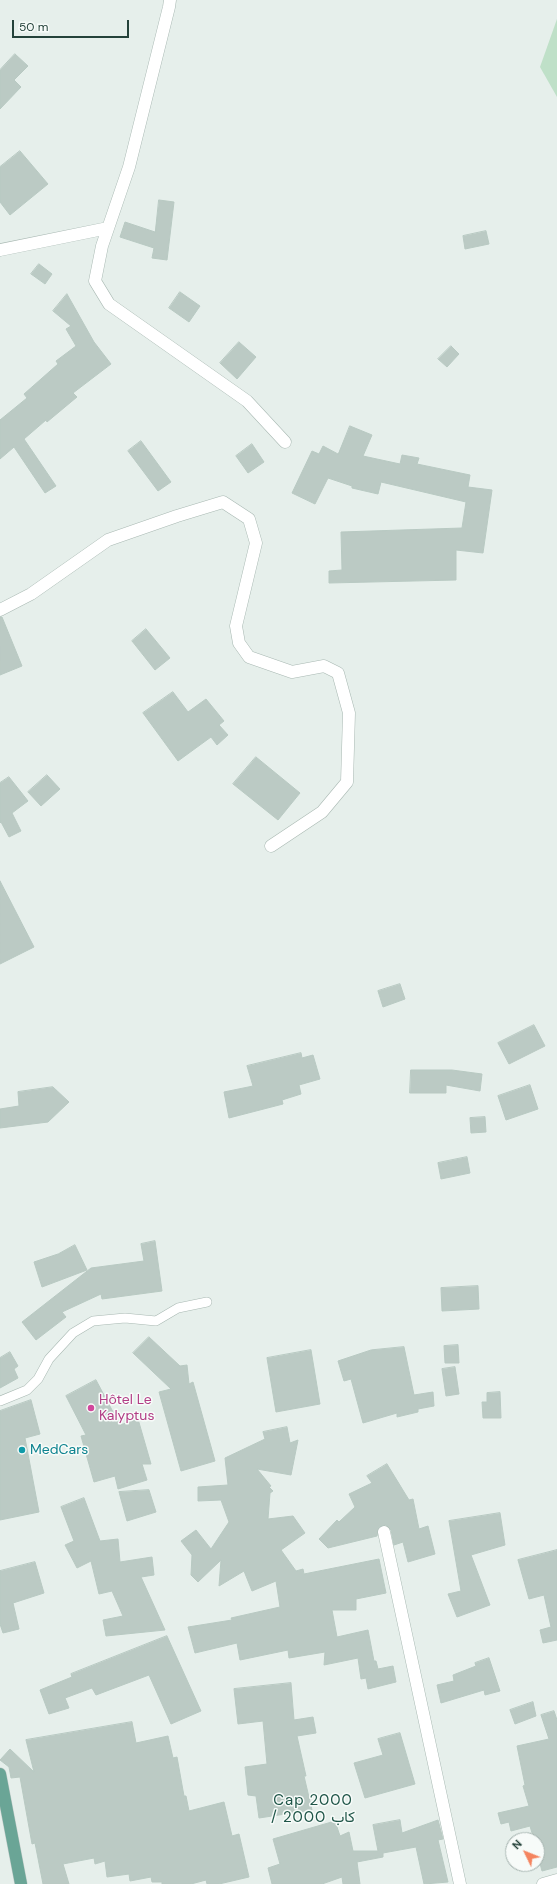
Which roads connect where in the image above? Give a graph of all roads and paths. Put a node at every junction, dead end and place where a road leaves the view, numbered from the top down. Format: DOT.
graph roads {
  1 [pos="170,0"];
  2 [pos="108,228"];
  3 [pos="0,250"];
  4 [pos="285,442"];
  5 [pos="0,610"];
  6 [pos="270,846"];
  7 [pos="207,1302"];
  8 [pos="0,1401"];
  9 [pos="384,1532"];
  10 [pos="0,1774"];
  11 [pos="557,1880"];
  12 [pos="21,1884"];
  13 [pos="460,1884"];
  14 [pos="543,1884"];
  1 -- 2 [label="street"];
  2 -- 3 [label="street"];
  2 -- 4 [label="street"];
  5 -- 6 [label="street"];
  7 -- 8 [label="lane"];
  9 -- 13 [label="street"];
  10 -- 12 [label="main road"];
  11 -- 14 [label="street"];
}
